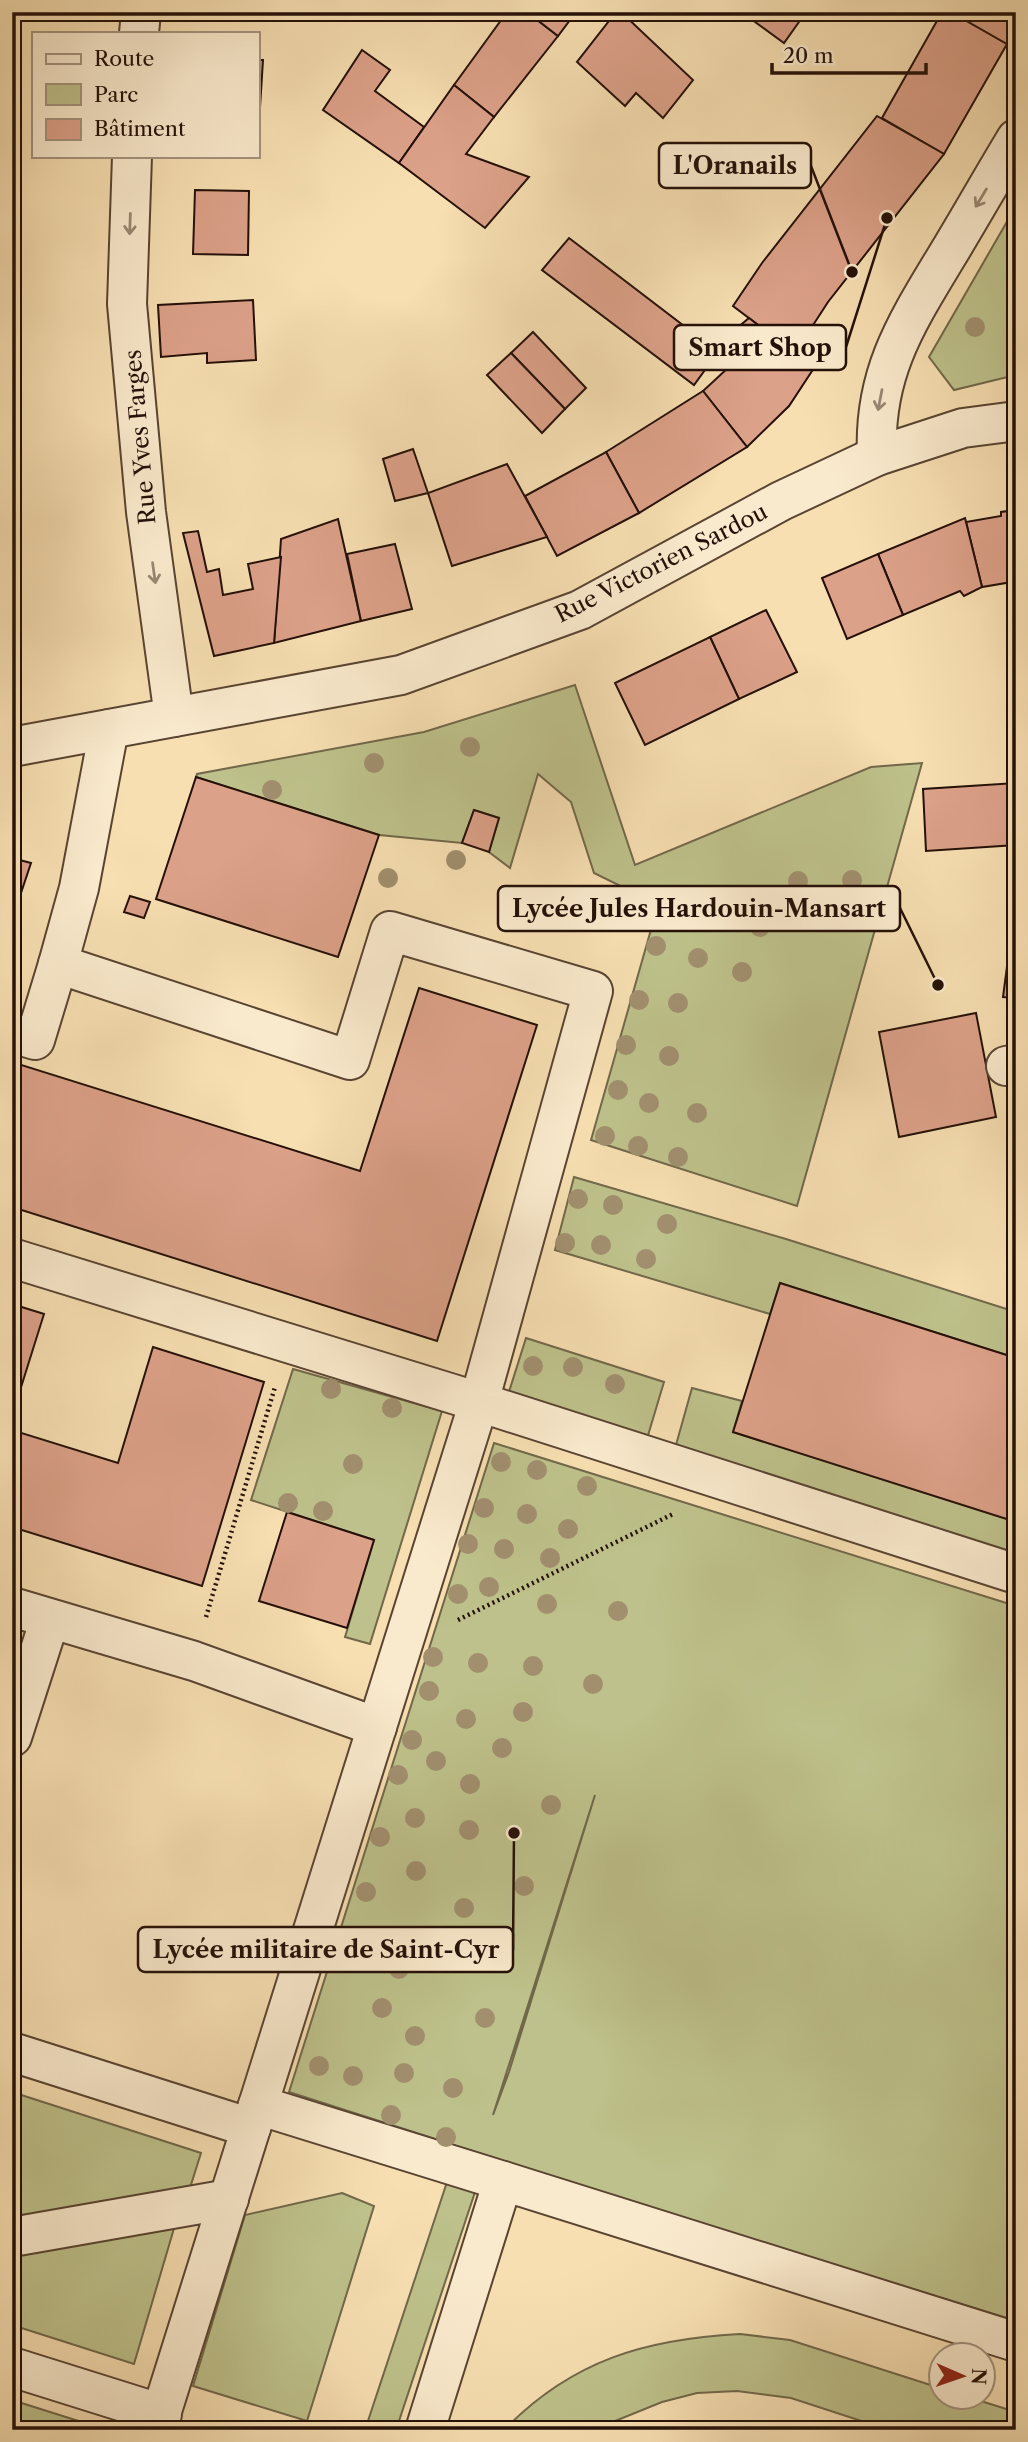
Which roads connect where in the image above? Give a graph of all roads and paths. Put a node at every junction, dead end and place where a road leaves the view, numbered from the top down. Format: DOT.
graph roads {
  1 [pos="141,12"];
  2 [pos="139,32"];
  3 [pos="1016,139"];
  4 [pos="132,158"];
  5 [pos="1016,421"];
  6 [pos="877,456"];
  7 [pos="174,717"];
  8 [pos="109,729"];
  9 [pos="12,747"];
  10 [pos="58,964"];
  11 [pos="12,1033"];
  12 [pos="12,1258"];
  13 [pos="288,1343"];
  14 [pos="479,1402"];
  15 [pos="733,1484"];
  16 [pos="1016,1574"];
  17 [pos="12,1606"];
  18 [pos="50,1619"];
  19 [pos="401,1649"];
  20 [pos="194,1661"];
  21 [pos="377,1727"];
  22 [pos="12,1737"];
  23 [pos="12,2052"];
  24 [pos="255,2117"];
  25 [pos="503,2181"];
  26 [pos="229,2199"];
  27 [pos="12,2237"];
  28 [pos="1016,2342"];
  29 [pos="12,2367"];
  30 [pos="159,2422"];
  31 [pos="425,2430"];
  1 -- 2 [label="street"];
  3 -- 6 [label="street, one-way"];
  4 -- 7 [label="street, Rue Yves Farges, one-way"];
  5 -- 6 [label="street, Rue Victorien Sardou"];
  6 -- 7 [label="street, Rue Victorien Sardou"];
  7 -- 8 [label="street, Rue Victorien Sardou"];
  8 -- 9 [label="street, Rue Victorien Sardou"];
  8 -- 10 [label="street"];
  10 -- 11 [label="street"];
  10 -- 14 [label="street"];
  12 -- 13 [label="street"];
  13 -- 14 [label="street"];
  13 -- 20 [label="path"];
  14 -- 15 [label="street"];
  14 -- 19 [label="street"];
  15 -- 16 [label="street"];
  15 -- 19 [label="path"];
  17 -- 18 [label="street"];
  18 -- 20 [label="street"];
  18 -- 22 [label="street"];
  19 -- 21 [label="street"];
  20 -- 21 [label="street"];
  21 -- 24 [label="street"];
  23 -- 24 [label="street"];
  24 -- 25 [label="street"];
  24 -- 26 [label="street"];
  25 -- 28 [label="street"];
  25 -- 31 [label="street"];
  26 -- 27 [label="street"];
  26 -- 30 [label="street"];
  29 -- 30 [label="street"];
}
